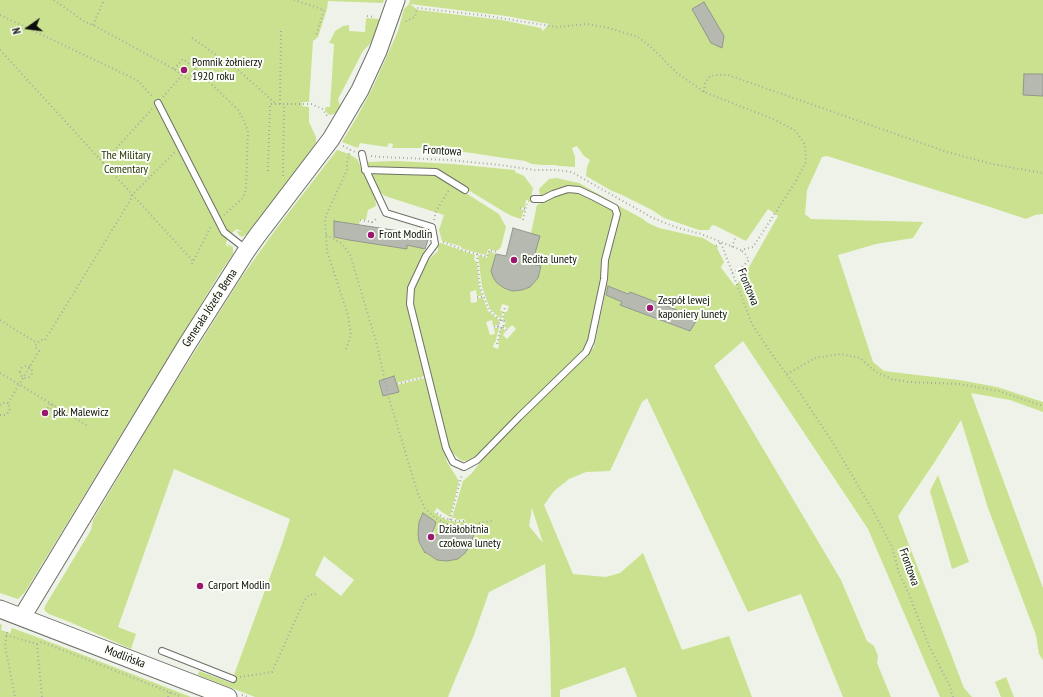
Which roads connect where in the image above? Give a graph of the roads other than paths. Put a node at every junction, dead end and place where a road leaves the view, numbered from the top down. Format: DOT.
graph roads {
  1 [pos="396,0"];
  2 [pos="158,103"];
  3 [pos="362,154"];
  4 [pos="365,170"];
  5 [pos="465,190"];
  6 [pos="534,199"];
  7 [pos="247,250"];
  8 [pos="0,608"];
  9 [pos="22,616"];
  10 [pos="162,651"];
  11 [pos="233,679"];
  12 [pos="228,697"];
  1 -- 7 [label="street, Generała Józefa Bema"];
  2 -- 7 [label="lane"];
  3 -- 4 [label="lane"];
  4 -- 5 [label="lane"];
  4 -- 6 [label="lane"];
  7 -- 9 [label="street, Generała Józefa Bema"];
  8 -- 9 [label="street, Modlińska"];
  9 -- 12 [label="street, Modlińska"];
  10 -- 11 [label="lane"];
}
